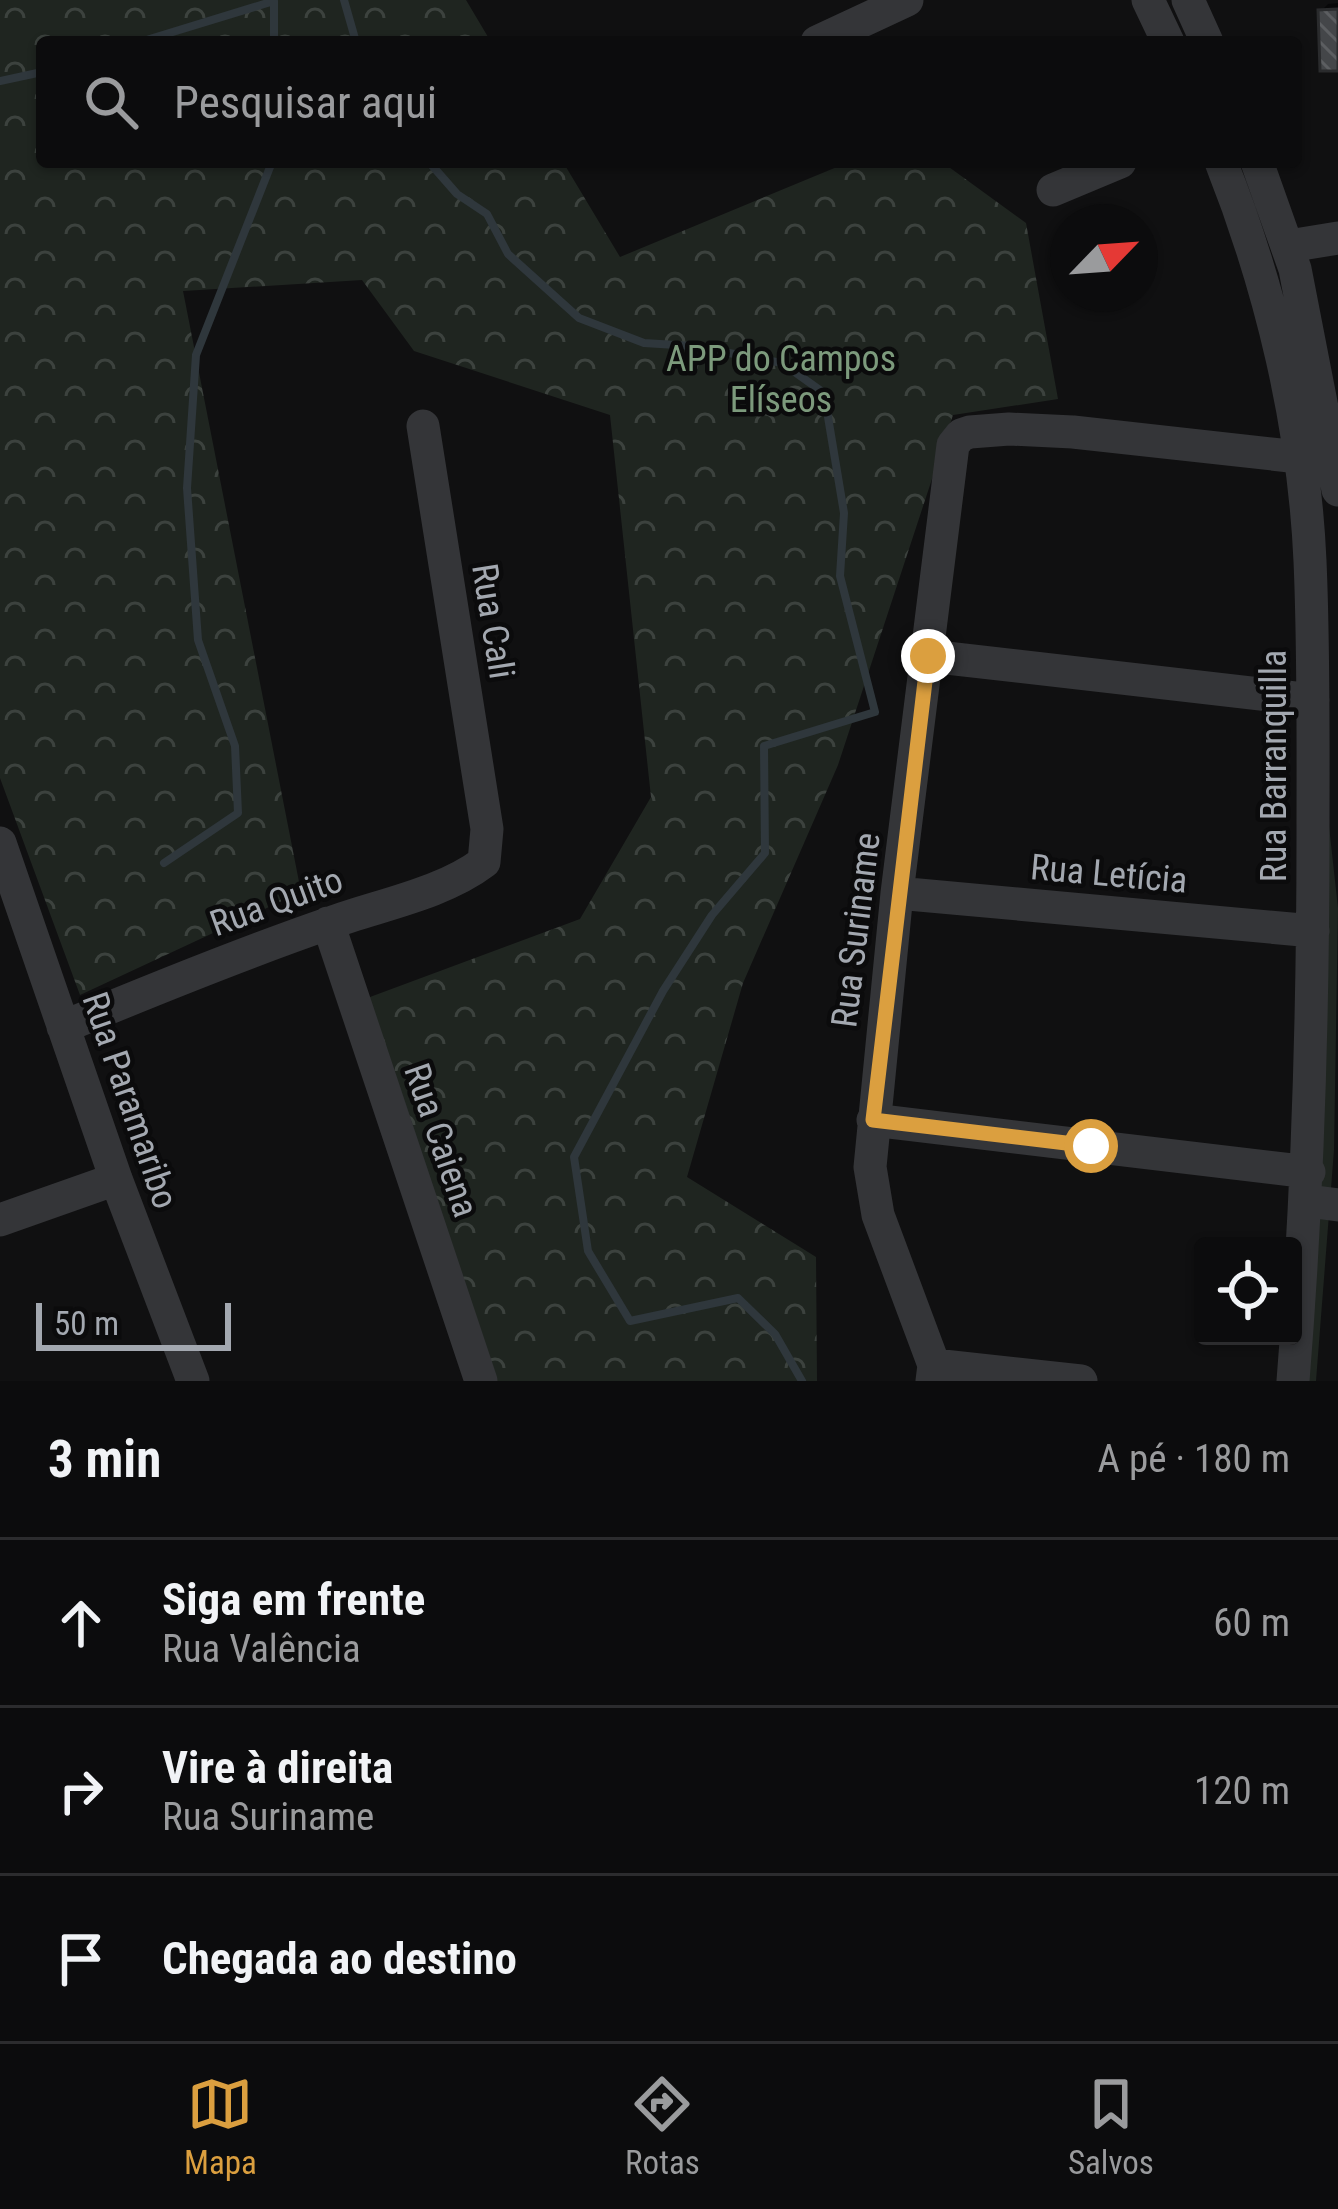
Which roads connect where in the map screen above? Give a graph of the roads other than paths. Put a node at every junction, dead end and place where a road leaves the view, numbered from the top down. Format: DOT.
graph roads {
  1 [pos="908,0"];
  2 [pos="1148,0"];
  3 [pos="1188,0"];
  4 [pos="830,36"];
  5 [pos="1165,36"];
  6 [pos="1204,36"];
  7 [pos="1105,168"];
  8 [pos="1225,168"];
  9 [pos="1258,168"];
  10 [pos="1052,190"];
  11 [pos="1338,238"];
  12 [pos="1282,264"];
  13 [pos="423,426"];
  14 [pos="1299,458"];
  15 [pos="1337,472"];
  16 [pos="928,656"];
  17 [pos="1313,700"];
  18 [pos="488,829"];
  19 [pos="0,843"];
  20 [pos="897,893"];
  21 [pos="328,923"];
  22 [pos="1313,931"];
  23 [pos="63,1027"];
  24 [pos="1326,1062"];
  25 [pos="873,1120"];
  26 [pos="116,1180"];
  27 [pos="1318,1192"];
  28 [pos="0,1220"];
  29 [pos="933,1373"];
  30 [pos="193,1381"];
  31 [pos="482,1381"];
  32 [pos="1081,1381"];
  33 [pos="1293,1381"];
  1 -- 4 [label="street"];
  2 -- 5 [label="street"];
  3 -- 6 [label="street"];
  7 -- 10 [label="street"];
  8 -- 12 [label="street, Rua Barranquilla"];
  9 -- 12 [label="street"];
  11 -- 12 [label="street"];
  12 -- 14 [label="street, Rua Barranquilla"];
  12 -- 15 [label="street"];
  13 -- 18 [label="street, Rua Cali"];
  14 -- 16 [label="street, Rua Suriname"];
  14 -- 17 [label="street, Rua Barranquilla"];
  16 -- 17 [label="street"];
  16 -- 20 [label="street, Rua Suriname"];
  17 -- 22 [label="street, Rua Barranquilla"];
  18 -- 21 [label="street, Rua Quito"];
  19 -- 23 [label="street, Rua Paramaribo"];
  20 -- 22 [label="street, Rua Letícia"];
  20 -- 25 [label="street, Rua Suriname"];
  21 -- 23 [label="street, Rua Quito"];
  21 -- 31 [label="street, Rua Caiena"];
  22 -- 24 [label="street, Rua Barranquilla"];
  23 -- 26 [label="street, Rua Paramaribo"];
  24 -- 27 [label="street, Rua Barranquilla"];
  25 -- 27 [label="street"];
  25 -- 29 [label="street, Rua Suriname"];
  26 -- 28 [label="street"];
  26 -- 30 [label="street, Rua Paramaribo"];
  27 -- 33 [label="street, Rua Barranquilla"];
  29 -- 32 [label="street"];
}
